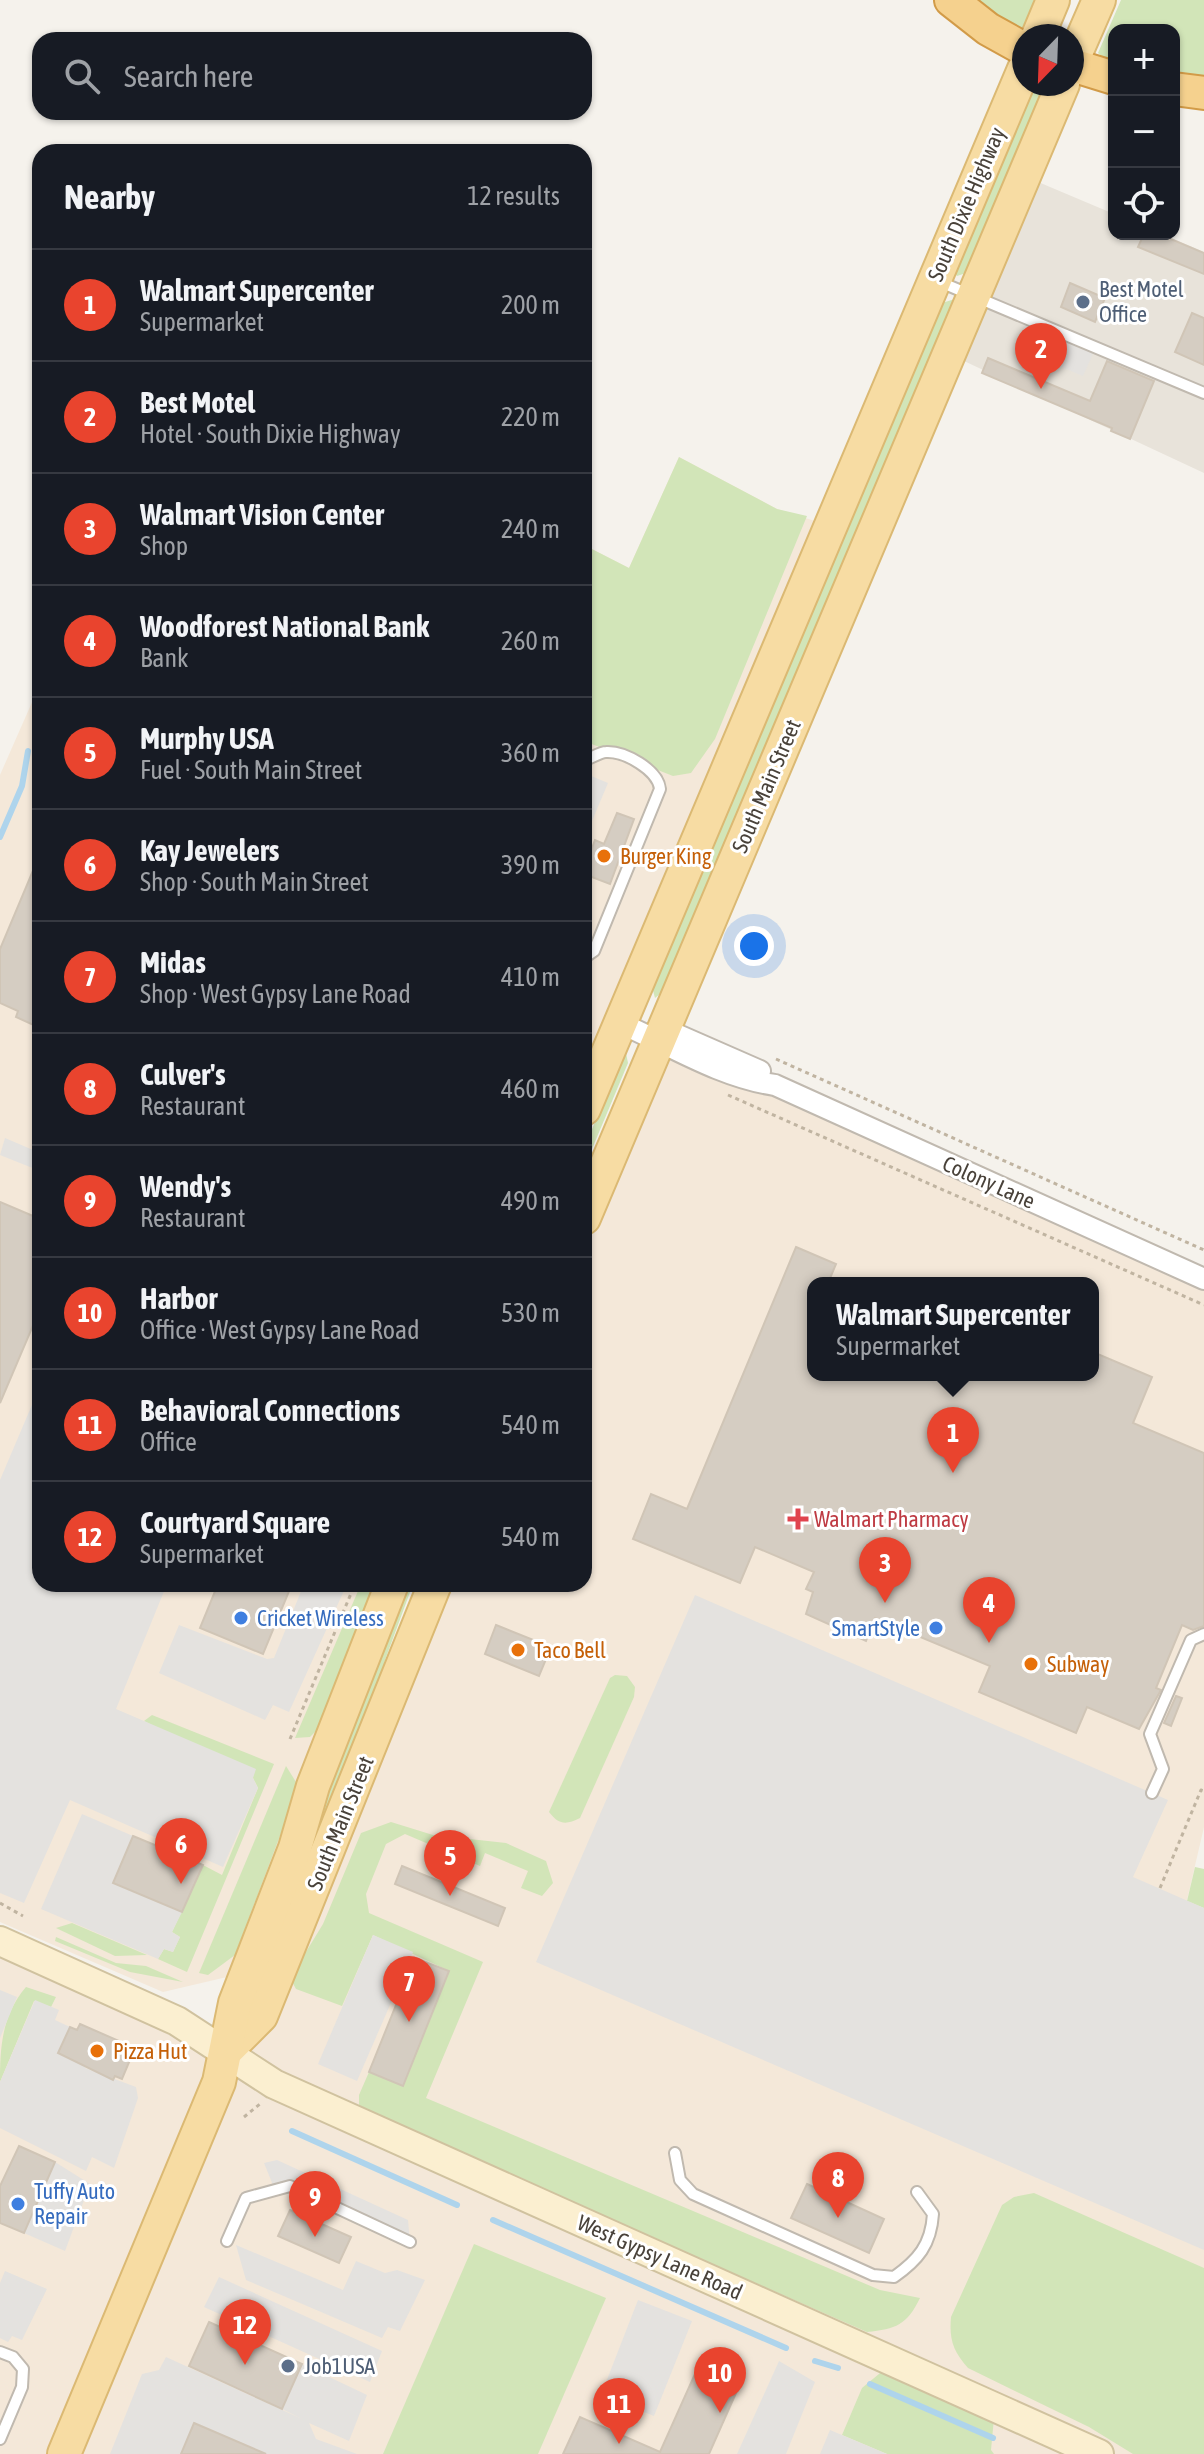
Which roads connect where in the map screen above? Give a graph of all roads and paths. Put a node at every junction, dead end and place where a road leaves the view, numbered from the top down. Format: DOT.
graph roads {
  1 [pos="951,0"];
  2 [pos="1053,0"];
  3 [pos="1099,0"];
  4 [pos="1043,24"];
  5 [pos="1084,36"];
  6 [pos="1012,42"];
  7 [pos="1084,68"];
  8 [pos="1108,76"];
  9 [pos="1180,90"];
  10 [pos="1204,93"];
  11 [pos="1013,96"];
  12 [pos="1058,96"];
  13 [pos="935,279"];
  14 [pos="974,296"];
  15 [pos="908,339"];
  16 [pos="949,354"];
  17 [pos="1204,393"];
  18 [pos="592,758"];
  19 [pos="592,952"];
  20 [pos="620,1023"];
  21 [pos="661,1034"];
  22 [pos="762,1053"];
  23 [pos="592,1090"];
  24 [pos="716,1090"];
  25 [pos="592,1199"];
  26 [pos="1204,1250"];
  27 [pos="1204,1279"];
  28 [pos="1204,1305"];
  29 [pos="352,1592"];
  30 [pos="389,1592"];
  31 [pos="432,1592"];
  32 [pos="1204,1634"];
  33 [pos="290,1739"];
  34 [pos="1204,1791"];
  35 [pos="1152,1793"];
  36 [pos="1160,1888"];
  37 [pos="0,1903"];
  38 [pos="23,1916"];
  39 [pos="0,1941"];
  40 [pos="227,2050"];
  41 [pos="267,2100"];
  42 [pos="244,2117"];
  43 [pos="675,2153"];
  44 [pos="917,2192"];
  45 [pos="227,2241"];
  46 [pos="410,2242"];
  47 [pos="0,2352"];
  48 [pos="0,2439"];
  49 [pos="64,2454"];
  50 [pos="1099,2454"];
  1 -- 6 [label="highway"];
  2 -- 4 [label="main road"];
  3 -- 5 [label="main road"];
  7 -- 8 [label="highway"];
  9 -- 10 [label="highway"];
  11 -- 13 [label="main road, South Dixie Highway"];
  12 -- 14 [label="main road, South Dixie Highway"];
  13 -- 14 [label="lane"];
  13 -- 15 [label="main road, South Dixie Highway"];
  14 -- 16 [label="main road, South Dixie Highway"];
  14 -- 17 [label="lane"];
  15 -- 20 [label="main road, South Main Street"];
  16 -- 21 [label="main road, South Main Street"];
  18 -- 19 [label="lane"];
  20 -- 21 [label="street, Colony Lane"];
  20 -- 23 [label="main road, South Main Street"];
  21 -- 25 [label="main road, South Main Street"];
  21 -- 27 [label="street, Colony Lane"];
  22 -- 26 [label="path"];
  24 -- 28 [label="path"];
  29 -- 33 [label="path"];
  30 -- 40 [label="main road, South Main Street"];
  31 -- 40 [label="main road, South Main Street"];
  32 -- 35 [label="lane"];
  34 -- 36 [label="path"];
  37 -- 38 [label="path"];
  39 -- 40 [label="main road, West Gypsy Lane Road"];
  40 -- 49 [label="main road, South Main Street"];
  40 -- 50 [label="main road, West Gypsy Lane Road"];
  41 -- 42 [label="path"];
  43 -- 44 [label="lane"];
  45 -- 46 [label="lane"];
  47 -- 48 [label="lane"];
}
